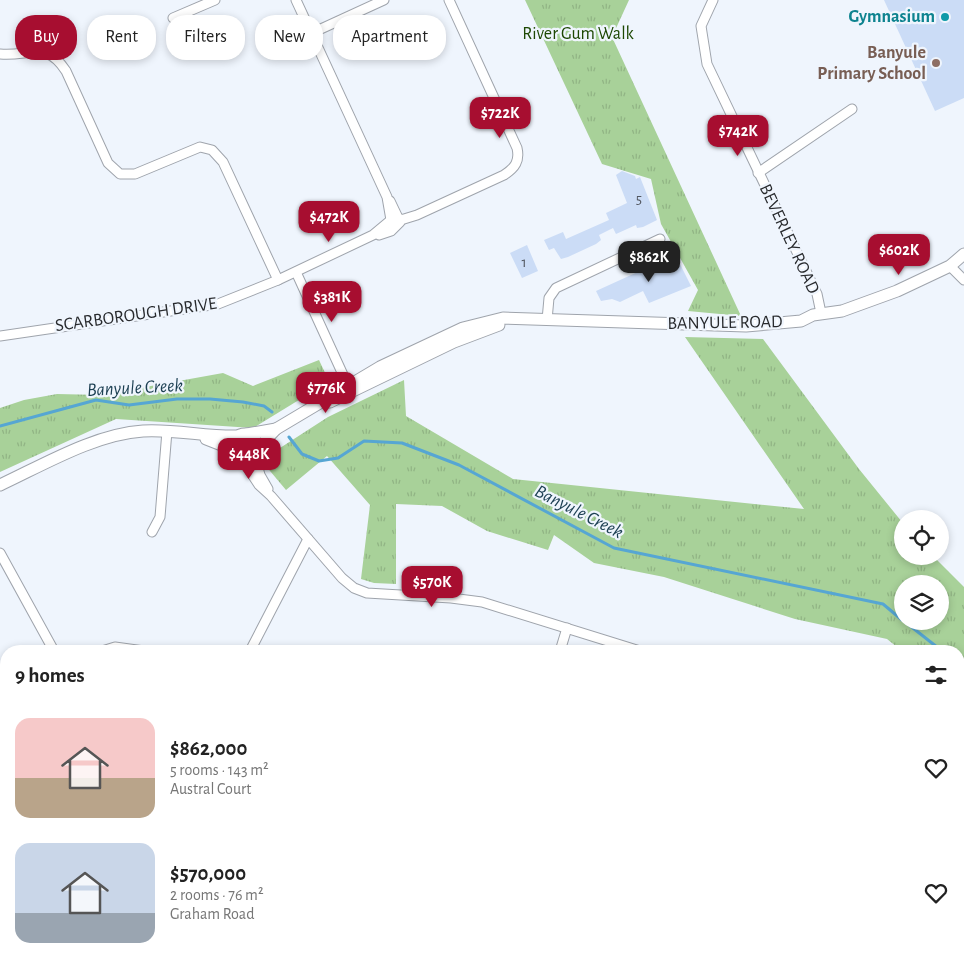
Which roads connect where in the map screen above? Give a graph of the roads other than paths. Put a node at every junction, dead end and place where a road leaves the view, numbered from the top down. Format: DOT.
graph roads {
  1 [pos="215,0"];
  2 [pos="296,0"];
  3 [pos="384,0"];
  4 [pos="448,0"];
  5 [pos="713,0"];
  6 [pos="180,15"];
  7 [pos="303,15"];
  8 [pos="323,28"];
  9 [pos="0,54"];
  10 [pos="323,57"];
  11 [pos="852,110"];
  12 [pos="758,173"];
  13 [pos="395,220"];
  14 [pos="660,239"];
  15 [pos="964,254"];
  16 [pos="950,266"];
  17 [pos="296,272"];
  18 [pos="278,280"];
  19 [pos="964,280"];
  20 [pos="821,313"];
  21 [pos="530,320"];
  22 [pos="547,320"];
  23 [pos="0,336"];
  24 [pos="350,389"];
  25 [pos="276,429"];
  26 [pos="168,431"];
  27 [pos="188,433"];
  28 [pos="243,435"];
  29 [pos="255,451"];
  30 [pos="237,453"];
  31 [pos="0,485"];
  32 [pos="272,496"];
  33 [pos="152,532"];
  34 [pos="308,539"];
  35 [pos="0,553"];
  36 [pos="567,628"];
  37 [pos="51,645"];
  38 [pos="253,645"];
  39 [pos="562,645"];
  40 [pos="621,645"];
  1 -- 6 [label="street"];
  2 -- 7 [label="street"];
  3 -- 8 [label="street"];
  4 -- 13 [label="street, SCARBOROUGH DRIVE"];
  5 -- 12 [label="street, BEVERLEY ROAD"];
  9 -- 18 [label="street"];
  10 -- 13 [label="street"];
  11 -- 12 [label="street"];
  12 -- 20 [label="street, BEVERLEY ROAD"];
  13 -- 17 [label="street, SCARBOROUGH DRIVE"];
  14 -- 22 [label="street"];
  15 -- 16 [label="street, BANYULE ROAD"];
  16 -- 19 [label="street"];
  16 -- 20 [label="street, BANYULE ROAD"];
  17 -- 18 [label="street, SCARBOROUGH DRIVE"];
  17 -- 24 [label="street"];
  18 -- 23 [label="street, SCARBOROUGH DRIVE"];
  20 -- 22 [label="street, BANYULE ROAD"];
  21 -- 22 [label="street, BANYULE ROAD"];
  21 -- 24 [label="street, BANYULE ROAD"];
  21 -- 24 [label="street, BANYULE ROAD"];
  24 -- 25 [label="street, BANYULE ROAD"];
  25 -- 28 [label="street, BANYULE ROAD"];
  25 -- 29 [label="street, BANYULE ROAD"];
  26 -- 27 [label="street, BANYULE ROAD"];
  26 -- 31 [label="street, BANYULE ROAD"];
  26 -- 33 [label="street"];
  27 -- 28 [label="street, BANYULE ROAD"];
  27 -- 30 [label="street, BANYULE ROAD"];
  28 -- 29 [label="street"];
  28 -- 30 [label="street"];
  29 -- 30 [label="street"];
  29 -- 32 [label="street"];
  30 -- 32 [label="street"];
  32 -- 34 [label="street"];
  34 -- 36 [label="street"];
  34 -- 38 [label="street"];
  35 -- 37 [label="street"];
  36 -- 39 [label="street"];
  36 -- 40 [label="street"];
}
